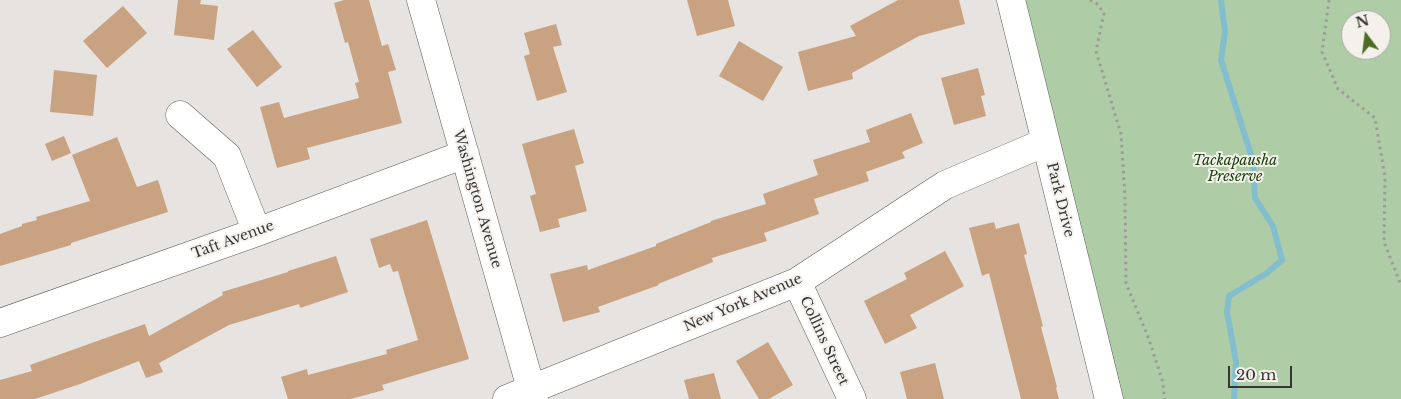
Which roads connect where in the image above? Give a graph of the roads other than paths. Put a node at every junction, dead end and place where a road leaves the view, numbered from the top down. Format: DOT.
graph roads {
  1 [pos="421,0"];
  2 [pos="1011,0"];
  3 [pos="180,115"];
  4 [pos="1046,142"];
  5 [pos="465,154"];
  6 [pos="257,232"];
  7 [pos="797,282"];
  8 [pos="0,323"];
  9 [pos="524,396"];
  10 [pos="852,399"];
  11 [pos="1109,399"];
  1 -- 5 [label="street, Washington Avenue"];
  2 -- 4 [label="street, Park Drive"];
  3 -- 6 [label="street"];
  4 -- 7 [label="street, New York Avenue"];
  4 -- 11 [label="street, Park Drive"];
  5 -- 6 [label="street, Taft Avenue"];
  5 -- 9 [label="street, Washington Avenue"];
  6 -- 8 [label="street, Taft Avenue"];
  7 -- 9 [label="street, New York Avenue"];
  7 -- 10 [label="street, Collins Street"];
}
